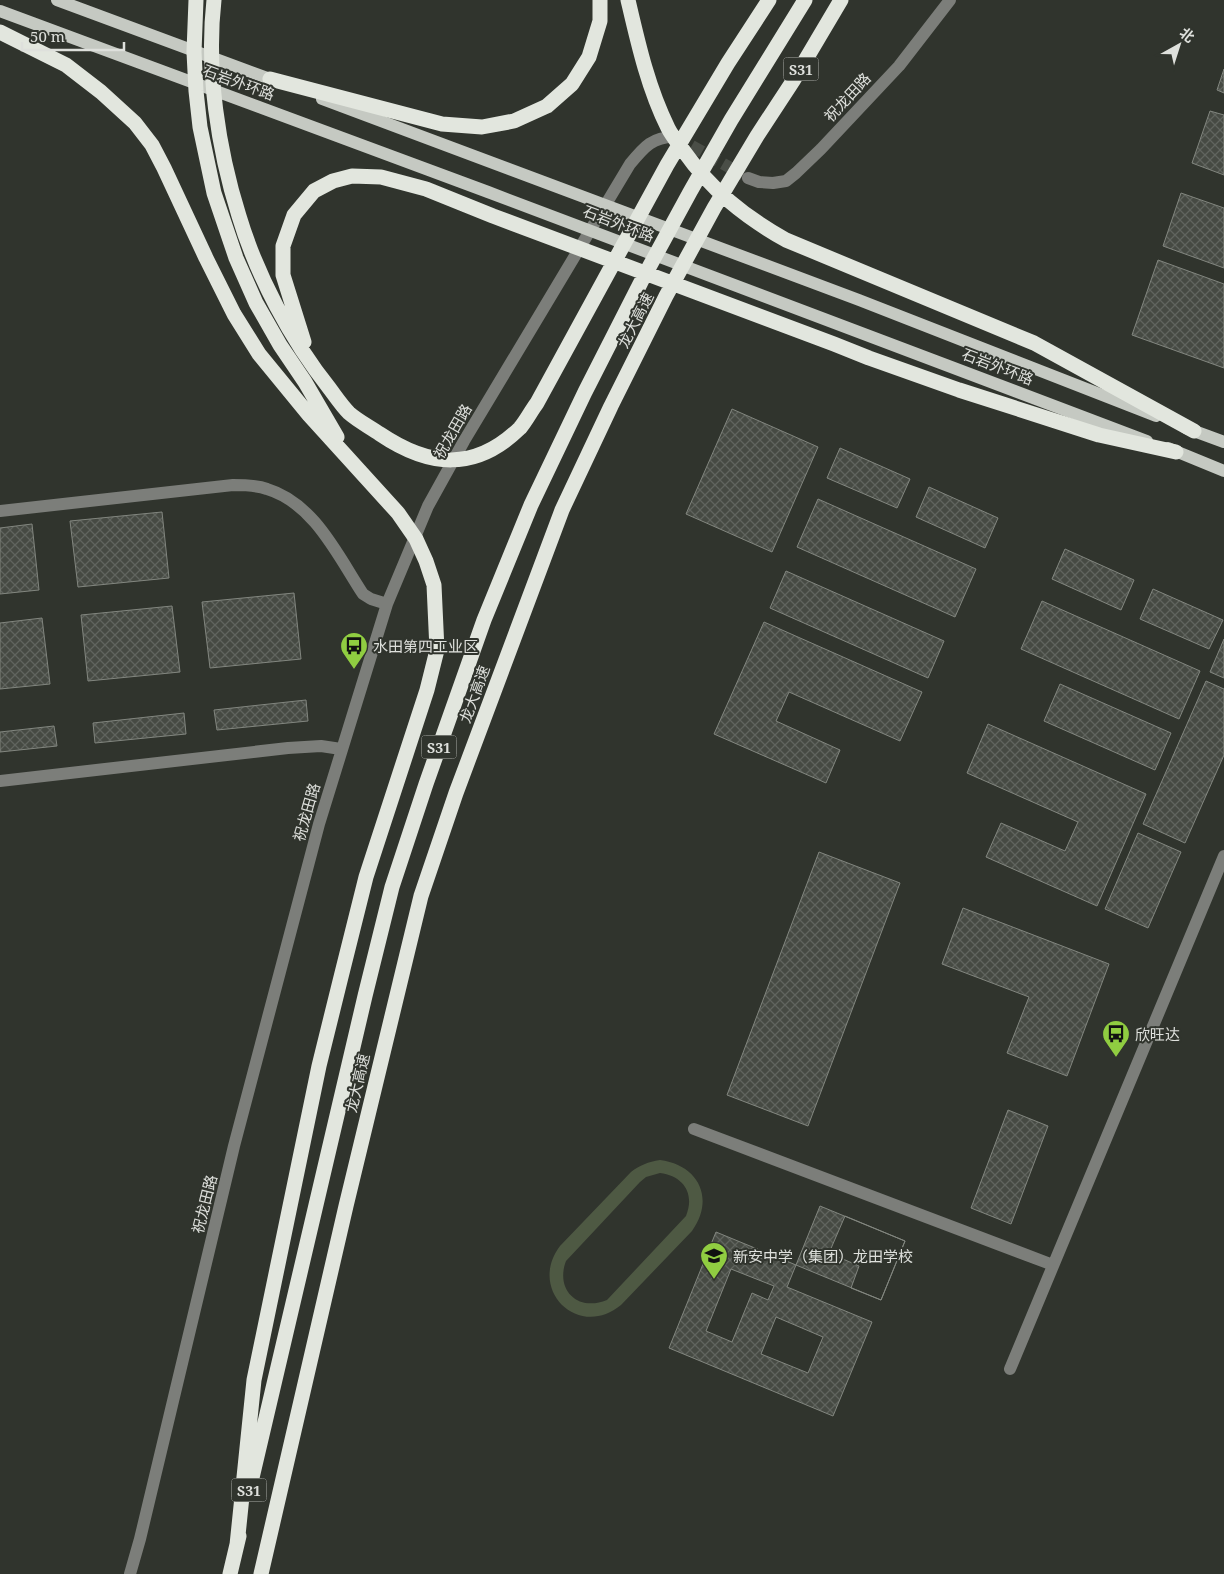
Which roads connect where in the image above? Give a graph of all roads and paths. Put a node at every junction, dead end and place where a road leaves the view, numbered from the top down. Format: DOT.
graph roads {
  1 [pos="57,0"];
  2 [pos="196,0"];
  3 [pos="214,0"];
  4 [pos="600,0"];
  5 [pos="628,0"];
  6 [pos="769,0"];
  7 [pos="805,0"];
  8 [pos="841,0"];
  9 [pos="950,0"];
  10 [pos="0,11"];
  11 [pos="0,32"];
  12 [pos="270,79"];
  13 [pos="676,136"];
  14 [pos="748,178"];
  15 [pos="311,365"];
  16 [pos="1194,431"];
  17 [pos="1224,442"];
  18 [pos="1176,452"];
  19 [pos="354,464"];
  20 [pos="1224,471"];
  21 [pos="0,511"];
  22 [pos="387,604"];
  23 [pos="341,749"];
  24 [pos="0,782"];
  25 [pos="1224,856"];
  26 [pos="694,1129"];
  27 [pos="1053,1266"];
  28 [pos="1010,1369"];
  29 [pos="237,1545"];
  30 [pos="130,1574"];
  31 [pos="230,1574"];
  32 [pos="261,1574"];
  1 -- 12 [label="main road, 石岩外环路"];
  2 -- 19 [label="highway"];
  3 -- 15 [label="highway"];
  4 -- 12 [label="highway"];
  5 -- 16 [label="highway"];
  6 -- 15 [label="highway"];
  7 -- 29 [label="highway, 龙大高速 / S31"];
  8 -- 32 [label="highway, 龙大高速 / S31"];
  9 -- 14 [label="street, 祝龙田路"];
  10 -- 18 [label="main road, 石岩外环路"];
  11 -- 19 [label="highway"];
  12 -- 16 [label="main road, 石岩外环路"];
  13 -- 22 [label="street, 祝龙田路"];
  15 -- 18 [label="highway"];
  16 -- 17 [label="main road, 石岩外环路"];
  18 -- 20 [label="main road, 石岩外环路"];
  19 -- 29 [label="highway"];
  21 -- 22 [label="street"];
  22 -- 23 [label="street, 祝龙田路"];
  23 -- 24 [label="street"];
  23 -- 30 [label="street, 祝龙田路"];
  25 -- 27 [label="street"];
  26 -- 27 [label="street"];
  27 -- 28 [label="street"];
  29 -- 31 [label="highway, 龙大高速 / S31"];
}
